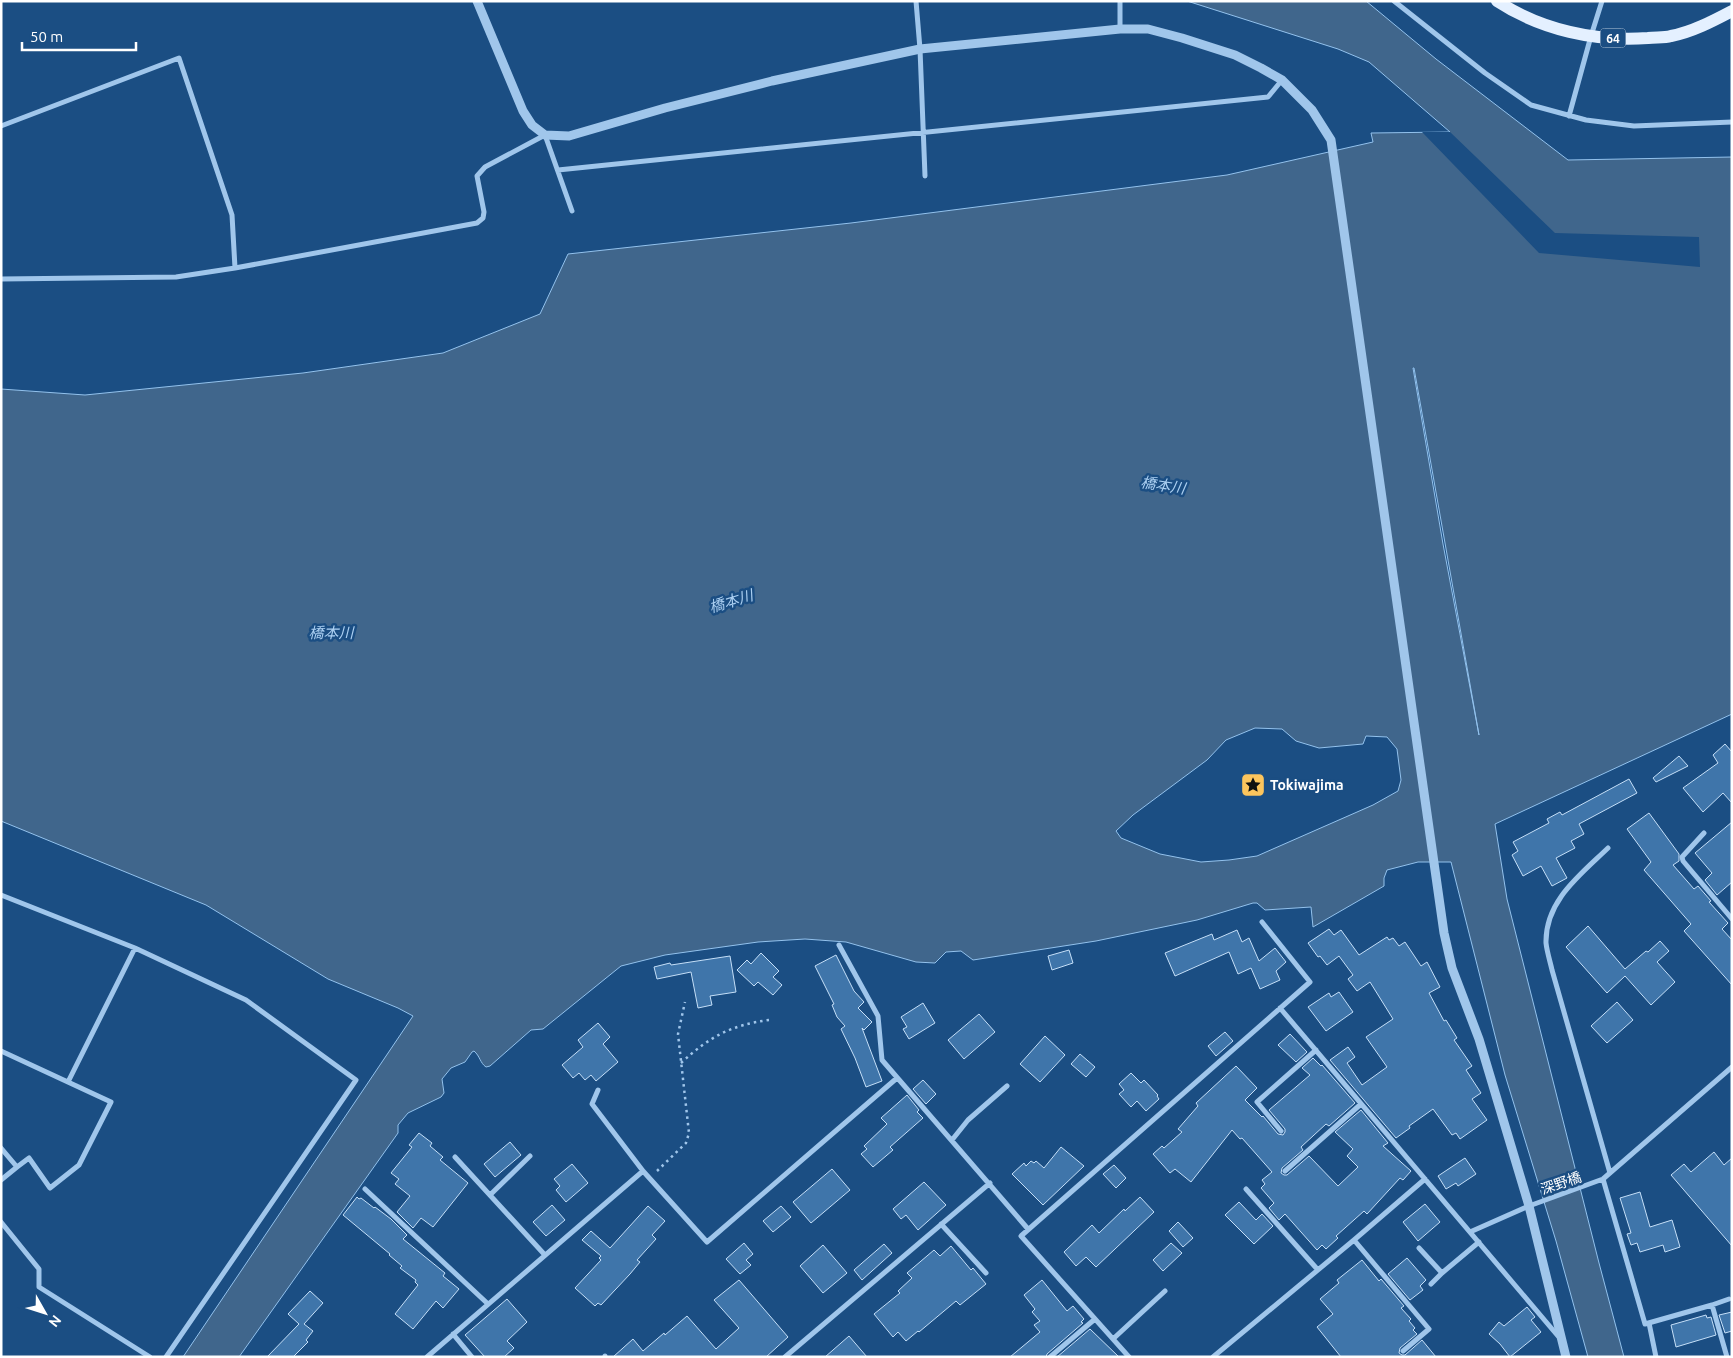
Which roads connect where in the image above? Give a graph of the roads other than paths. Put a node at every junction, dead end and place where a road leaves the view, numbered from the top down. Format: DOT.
graph roads {
  1 [pos="477,1"];
  2 [pos="916,1"];
  3 [pos="1120,1"];
  4 [pos="1394,1"];
  5 [pos="1497,1"];
  6 [pos="1602,1"];
  7 [pos="1732,11"];
  8 [pos="1120,29"];
  9 [pos="1591,36"];
  10 [pos="920,49"];
  11 [pos="1282,80"];
  12 [pos="1569,116"];
  13 [pos="1732,122"];
  14 [pos="1,126"];
  15 [pos="923,132"];
  16 [pos="546,135"];
  17 [pos="558,170"];
  18 [pos="925,176"];
  19 [pos="572,212"];
  20 [pos="235,268"];
  21 [pos="1,279"];
  22 [pos="1704,833"];
  23 [pos="1608,848"];
  24 [pos="1,895"];
  25 [pos="1732,919"];
  26 [pos="1262,922"];
  27 [pos="838,945"];
  28 [pos="135,948"];
  29 [pos="1280,1008"];
  30 [pos="1316,1050"];
  31 [pos="1,1051"];
  32 [pos="1732,1067"];
  33 [pos="897,1078"];
  34 [pos="68,1082"];
  35 [pos="1007,1086"];
  36 [pos="598,1090"];
  37 [pos="1361,1104"];
  38 [pos="1282,1131"];
  39 [pos="952,1140"];
  40 [pos="1,1148"];
  41 [pos="530,1156"];
  42 [pos="455,1157"];
  43 [pos="17,1167"];
  44 [pos="643,1171"];
  45 [pos="1285,1171"];
  46 [pos="1610,1173"];
  47 [pos="1425,1179"];
  48 [pos="1603,1179"];
  49 [pos="1,1180"];
  50 [pos="990,1183"];
  51 [pos="365,1189"];
  52 [pos="1246,1189"];
  53 [pos="490,1195"];
  54 [pos="1529,1206"];
  55 [pos="1,1222"];
  56 [pos="941,1224"];
  57 [pos="6,1227"];
  58 [pos="1028,1229"];
  59 [pos="1,1232"];
  60 [pos="1470,1232"];
  61 [pos="1354,1240"];
  62 [pos="1479,1242"];
  63 [pos="1419,1248"];
  64 [pos="544,1254"];
  65 [pos="1318,1270"];
  66 [pos="1442,1273"];
  67 [pos="986,1274"];
  68 [pos="1431,1284"];
  69 [pos="1165,1291"];
  70 [pos="1728,1299"];
  71 [pos="488,1304"];
  72 [pos="1712,1305"];
  73 [pos="1094,1318"];
  74 [pos="1649,1323"];
  75 [pos="453,1334"];
  76 [pos="1560,1338"];
  77 [pos="1113,1339"];
  78 [pos="1403,1351"];
  79 [pos="150,1357"];
  80 [pos="166,1357"];
  81 [pos="427,1357"];
  82 [pos="472,1357"];
  83 [pos="786,1357"];
  84 [pos="1050,1357"];
  85 [pos="1129,1357"];
  86 [pos="1213,1357"];
  87 [pos="1566,1357"];
  88 [pos="1656,1357"];
  89 [pos="1726,1357"];
  1 -- 16 [label="street"];
  2 -- 10 [label="street"];
  3 -- 8 [label="street"];
  4 -- 12 [label="street"];
  5 -- 9 [label="main road, 64"];
  6 -- 9 [label="street"];
  7 -- 9 [label="main road, 64"];
  8 -- 10 [label="street"];
  8 -- 11 [label="street"];
  9 -- 12 [label="street"];
  10 -- 15 [label="street"];
  10 -- 16 [label="street"];
  11 -- 15 [label="street"];
  11 -- 54 [label="street"];
  12 -- 13 [label="street"];
  14 -- 20 [label="street"];
  15 -- 17 [label="street"];
  15 -- 18 [label="street"];
  16 -- 17 [label="street"];
  16 -- 20 [label="street"];
  17 -- 19 [label="street"];
  20 -- 21 [label="street"];
  22 -- 25 [label="street"];
  23 -- 46 [label="street"];
  24 -- 28 [label="street"];
  26 -- 29 [label="street"];
  27 -- 33 [label="street"];
  28 -- 34 [label="street"];
  28 -- 80 [label="street"];
  29 -- 30 [label="street"];
  29 -- 58 [label="street"];
  30 -- 37 [label="street"];
  30 -- 38 [label="street"];
  31 -- 34 [label="street"];
  32 -- 46 [label="street, 深野橋"];
  33 -- 39 [label="street"];
  33 -- 44 [label="street"];
  34 -- 43 [label="street"];
  35 -- 39 [label="street"];
  36 -- 44 [label="street"];
  37 -- 45 [label="street"];
  37 -- 47 [label="street"];
  39 -- 50 [label="street"];
  40 -- 43 [label="street"];
  41 -- 53 [label="street"];
  42 -- 53 [label="street"];
  43 -- 49 [label="street"];
  44 -- 64 [label="street"];
  46 -- 48 [label="street, 深野橋"];
  47 -- 60 [label="street"];
  47 -- 61 [label="street"];
  48 -- 54 [label="street, 深野橋"];
  48 -- 74 [label="street"];
  50 -- 56 [label="street"];
  50 -- 58 [label="street"];
  51 -- 71 [label="street"];
  52 -- 65 [label="street"];
  53 -- 64 [label="street"];
  54 -- 60 [label="street, 深野橋"];
  54 -- 76 [label="street"];
  55 -- 57 [label="street"];
  56 -- 67 [label="street"];
  56 -- 83 [label="street"];
  57 -- 59 [label="street"];
  57 -- 79 [label="street"];
  58 -- 73 [label="street"];
  60 -- 62 [label="street"];
  61 -- 65 [label="street"];
  61 -- 78 [label="street"];
  62 -- 66 [label="street"];
  62 -- 76 [label="street"];
  63 -- 66 [label="street"];
  64 -- 71 [label="street"];
  65 -- 86 [label="street"];
  66 -- 68 [label="street"];
  69 -- 77 [label="street"];
  70 -- 72 [label="street"];
  71 -- 75 [label="street"];
  72 -- 74 [label="street"];
  72 -- 89 [label="street"];
  73 -- 77 [label="street"];
  73 -- 84 [label="street"];
  74 -- 88 [label="street"];
  75 -- 81 [label="street"];
  75 -- 82 [label="street"];
  76 -- 87 [label="street"];
  77 -- 85 [label="street"];
}
